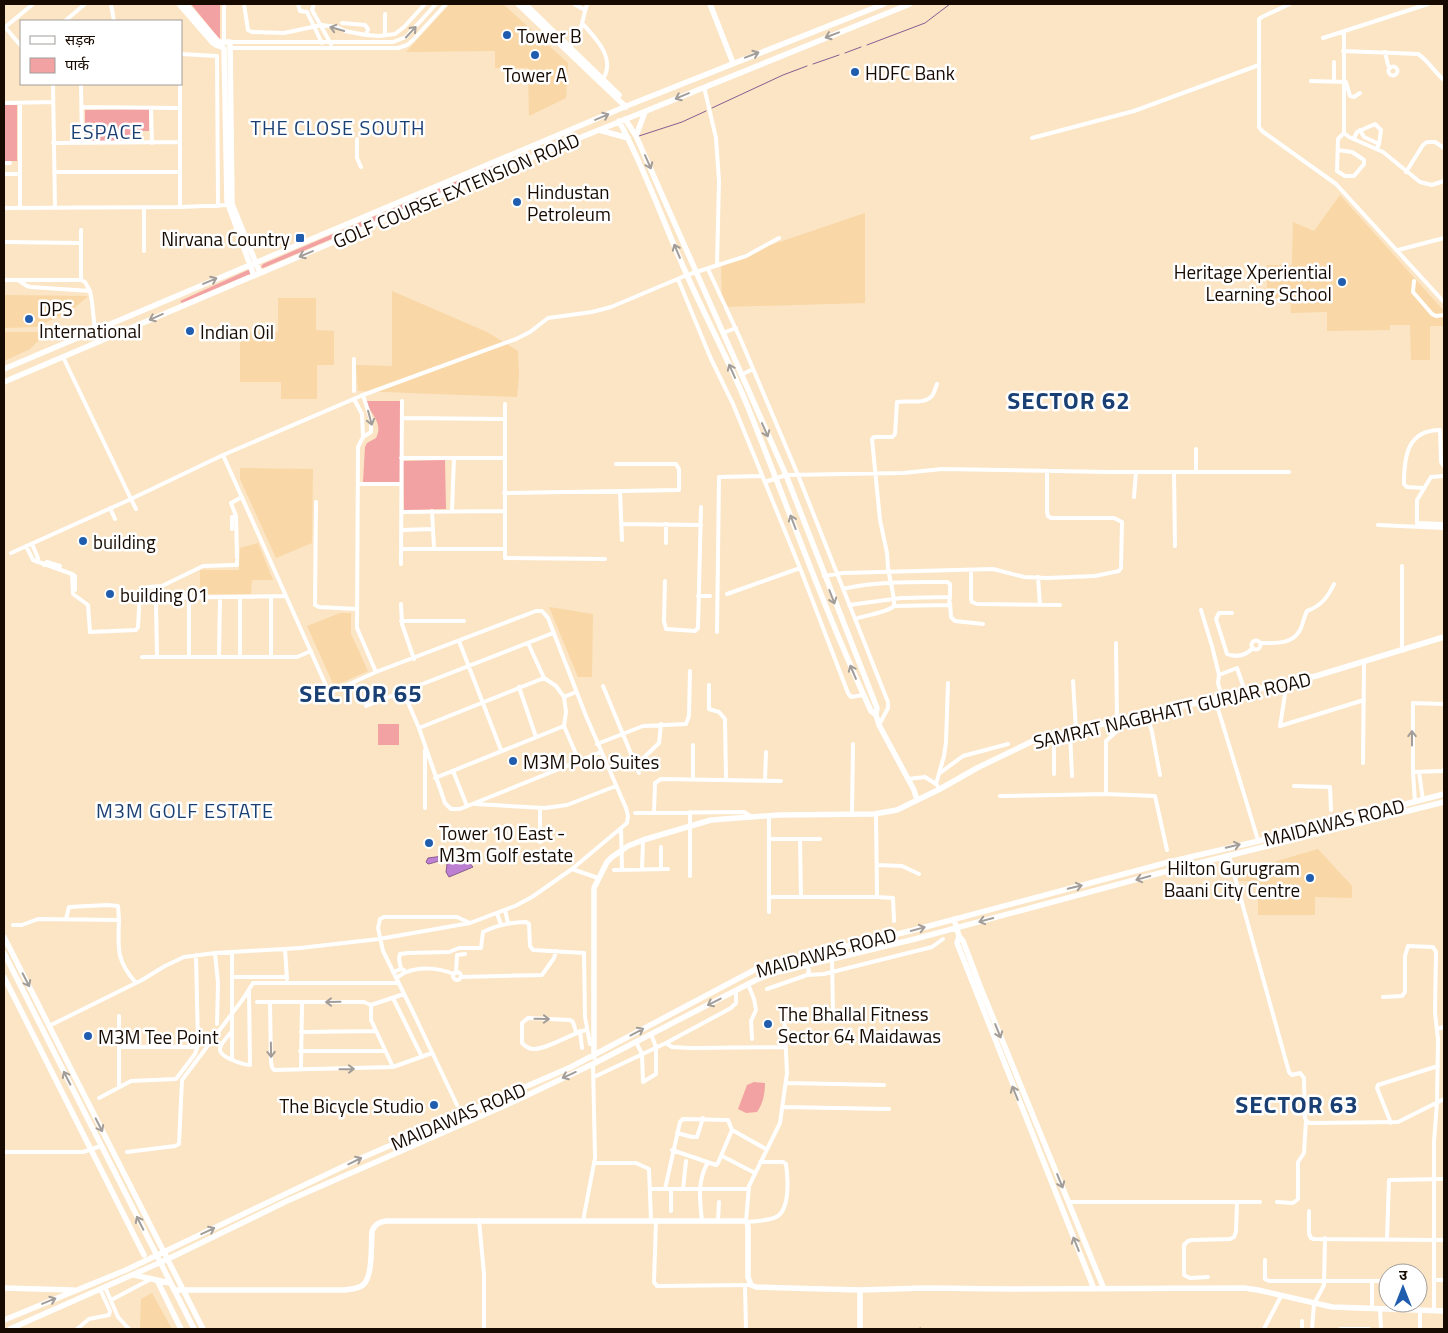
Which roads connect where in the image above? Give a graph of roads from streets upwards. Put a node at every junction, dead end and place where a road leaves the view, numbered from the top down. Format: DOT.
graph roads {
  1 [pos="33,4"];
  2 [pos="86,4"];
  3 [pos="111,4"];
  4 [pos="179,4"];
  5 [pos="186,4"];
  6 [pos="224,4"];
  7 [pos="244,4"];
  8 [pos="298,4"];
  9 [pos="314,4"];
  10 [pos="425,4"];
  11 [pos="436,4"];
  12 [pos="446,4"];
  13 [pos="518,4"];
  14 [pos="525,4"];
  15 [pos="574,4"];
  16 [pos="588,4"];
  17 [pos="710,4"];
  18 [pos="884,4"];
  19 [pos="910,4"];
  20 [pos="1290,4"];
  21 [pos="1428,4"];
  22 [pos="1413,6"];
  23 [pos="585,10"];
  24 [pos="385,14"];
  25 [pos="853,16"];
  26 [pos="66,20"];
  27 [pos="114,20"];
  28 [pos="342,23"];
  29 [pos="583,24"];
  30 [pos="858,24"];
  31 [pos="315,26"];
  32 [pos="322,26"];
  33 [pos="5,28"];
  34 [pos="1344,31"];
  35 [pos="366,35"];
  36 [pos="385,35"];
  37 [pos="1323,38"];
  38 [pos="399,41"];
  39 [pos="322,42"];
  40 [pos="363,42"];
  41 [pos="381,42"];
  42 [pos="331,43"];
  43 [pos="20,45"];
  44 [pos="227,45"];
  45 [pos="402,47"];
  46 [pos="324,48"];
  47 [pos="334,48"];
  48 [pos="362,48"];
  49 [pos="381,48"];
  50 [pos="569,48"];
  51 [pos="1344,51"];
  52 [pos="1385,52"];
  53 [pos="182,54"];
  54 [pos="1334,62"];
  55 [pos="733,63"];
  56 [pos="1259,65"];
  57 [pos="1390,68"];
  58 [pos="715,70"];
  59 [pos="603,79"];
  60 [pos="1444,80"];
  61 [pos="719,81"];
  62 [pos="1311,82"];
  63 [pos="1334,82"];
  64 [pos="1343,82"];
  65 [pos="53,85"];
  66 [pos="81,85"];
  67 [pos="180,85"];
  68 [pos="704,87"];
  69 [pos="1360,92"];
  70 [pos="53,102"];
  71 [pos="4,103"];
  72 [pos="20,103"];
  73 [pos="627,106"];
  74 [pos="82,107"];
  75 [pos="151,108"];
  76 [pos="180,108"];
  77 [pos="645,112"];
  78 [pos="622,120"];
  79 [pos="580,126"];
  80 [pos="598,130"];
  81 [pos="1360,130"];
  82 [pos="1344,133"];
  83 [pos="636,136"];
  84 [pos="583,137"];
  85 [pos="628,138"];
  86 [pos="1032,138"];
  87 [pos="1354,138"];
  88 [pos="357,139"];
  89 [pos="180,142"];
  90 [pos="53,143"];
  91 [pos="82,143"];
  92 [pos="152,143"];
  93 [pos="1380,144"];
  94 [pos="1444,147"];
  95 [pos="1377,148"];
  96 [pos="1338,150"];
  97 [pos="1444,153"];
  98 [pos="508,156"];
  99 [pos="4,162"];
  100 [pos="10,162"];
  101 [pos="512,165"];
  102 [pos="361,167"];
  103 [pos="54,172"];
  104 [pos="180,172"];
  105 [pos="1406,172"];
  106 [pos="4,174"];
  107 [pos="20,174"];
  108 [pos="1444,181"];
  109 [pos="219,206"];
  110 [pos="144,207"];
  111 [pos="180,207"];
  112 [pos="231,207"];
  113 [pos="4,208"];
  114 [pos="20,208"];
  115 [pos="55,208"];
  116 [pos="81,230"];
  117 [pos="779,238"];
  118 [pos="1444,238"];
  119 [pos="4,242"];
  120 [pos="81,242"];
  121 [pos="1398,250"];
  122 [pos="144,251"];
  123 [pos="252,263"];
  124 [pos="717,265"];
  125 [pos="708,269"];
  126 [pos="696,273"];
  127 [pos="257,274"];
  128 [pos="687,275"];
  129 [pos="678,279"];
  130 [pos="4,280"];
  131 [pos="18,280"];
  132 [pos="82,280"];
  133 [pos="1414,281"];
  134 [pos="90,291"];
  135 [pos="1444,302"];
  136 [pos="1444,315"];
  137 [pos="736,328"];
  138 [pos="95,331"];
  139 [pos="723,333"];
  140 [pos="63,357"];
  141 [pos="354,360"];
  142 [pos="4,368"];
  143 [pos="753,369"];
  144 [pos="741,375"];
  145 [pos="4,382"];
  146 [pos="937,384"];
  147 [pos="354,391"];
  148 [pos="363,395"];
  149 [pos="354,399"];
  150 [pos="402,400"];
  151 [pos="505,404"];
  152 [pos="402,418"];
  153 [pos="505,419"];
  154 [pos="363,437"];
  155 [pos="1196,449"];
  156 [pos="223,456"];
  157 [pos="401,458"];
  158 [pos="454,458"];
  159 [pos="504,458"];
  160 [pos="616,464"];
  161 [pos="1444,466"];
  162 [pos="1047,471"];
  163 [pos="1136,472"];
  164 [pos="1174,472"];
  165 [pos="1196,472"];
  166 [pos="1289,472"];
  167 [pos="876,474"];
  168 [pos="786,475"];
  169 [pos="798,475"];
  170 [pos="762,476"];
  171 [pos="1444,476"];
  172 [pos="776,478"];
  173 [pos="764,482"];
  174 [pos="358,484"];
  175 [pos="400,484"];
  176 [pos="1424,488"];
  177 [pos="620,491"];
  178 [pos="504,493"];
  179 [pos="1134,497"];
  180 [pos="242,498"];
  181 [pos="131,499"];
  182 [pos="316,502"];
  183 [pos="701,507"];
  184 [pos="110,508"];
  185 [pos="136,508"];
  186 [pos="432,511"];
  187 [pos="452,511"];
  188 [pos="504,511"];
  189 [pos="401,512"];
  190 [pos="236,516"];
  191 [pos="115,519"];
  192 [pos="621,524"];
  193 [pos="666,524"];
  194 [pos="1444,524"];
  195 [pos="701,525"];
  196 [pos="1378,525"];
  197 [pos="1426,526"];
  198 [pos="1444,528"];
  199 [pos="232,529"];
  200 [pos="433,529"];
  201 [pos="401,530"];
  202 [pos="823,537"];
  203 [pos="237,539"];
  204 [pos="622,540"];
  205 [pos="810,540"];
  206 [pos="666,543"];
  207 [pos="32,544"];
  208 [pos="26,546"];
  209 [pos="1175,546"];
  210 [pos="434,548"];
  211 [pos="401,549"];
  212 [pos="504,549"];
  213 [pos="804,551"];
  214 [pos="11,553"];
  215 [pos="234,553"];
  216 [pos="604,559"];
  217 [pos="797,561"];
  218 [pos="37,562"];
  219 [pos="401,564"];
  220 [pos="44,565"];
  221 [pos="60,566"];
  222 [pos="1402,566"];
  223 [pos="800,568"];
  224 [pos="971,570"];
  225 [pos="888,572"];
  226 [pos="837,573"];
  227 [pos="72,574"];
  228 [pos="802,574"];
  229 [pos="813,576"];
  230 [pos="824,576"];
  231 [pos="1038,577"];
  232 [pos="665,581"];
  233 [pos="891,582"];
  234 [pos="1334,584"];
  235 [pos="843,589"];
  236 [pos="75,590"];
  237 [pos="727,594"];
  238 [pos="286,596"];
  239 [pos="698,596"];
  240 [pos="710,596"];
  241 [pos="950,596"];
  242 [pos="189,597"];
  243 [pos="220,598"];
  244 [pos="240,598"];
  245 [pos="272,598"];
  246 [pos="894,599"];
  247 [pos="950,603"];
  248 [pos="401,604"];
  249 [pos="849,605"];
  250 [pos="1040,605"];
  251 [pos="1060,605"];
  252 [pos="894,606"];
  253 [pos="358,609"];
  254 [pos="1201,610"];
  255 [pos="1232,613"];
  256 [pos="855,619"];
  257 [pos="401,621"];
  258 [pos="464,622"];
  259 [pos="983,624"];
  260 [pos="718,632"];
  261 [pos="553,633"];
  262 [pos="1444,637"];
  263 [pos="459,641"];
  264 [pos="528,642"];
  265 [pos="1116,643"];
  266 [pos="311,651"];
  267 [pos="1226,651"];
  268 [pos="1402,651"];
  269 [pos="1214,655"];
  270 [pos="189,656"];
  271 [pos="219,656"];
  272 [pos="240,656"];
  273 [pos="142,657"];
  274 [pos="157,657"];
  275 [pos="272,657"];
  276 [pos="414,659"];
  277 [pos="1364,662"];
  278 [pos="469,666"];
  279 [pos="690,671"];
  280 [pos="376,672"];
  281 [pos="1218,675"];
  282 [pos="544,678"];
  283 [pos="1073,681"];
  284 [pos="1287,682"];
  285 [pos="948,683"];
  286 [pos="709,685"];
  287 [pos="603,686"];
  288 [pos="519,687"];
  289 [pos="403,691"];
  290 [pos="1245,691"];
  291 [pos="576,692"];
  292 [pos="863,695"];
  293 [pos="564,698"];
  294 [pos="1218,698"];
  295 [pos="1364,700"];
  296 [pos="482,702"];
  297 [pos="1444,704"];
  298 [pos="366,706"];
  299 [pos="876,714"];
  300 [pos="1147,715"];
  301 [pos="1119,720"];
  302 [pos="661,724"];
  303 [pos="880,725"];
  304 [pos="564,726"];
  305 [pos="419,728"];
  306 [pos="1073,731"];
  307 [pos="623,734"];
  308 [pos="1054,735"];
  309 [pos="536,737"];
  310 [pos="597,744"];
  311 [pos="693,744"];
  312 [pos="853,744"];
  313 [pos="1008,744"];
  314 [pos="426,749"];
  315 [pos="501,750"];
  316 [pos="601,752"];
  317 [pos="766,752"];
  318 [pos="579,761"];
  319 [pos="1363,763"];
  320 [pos="636,765"];
  321 [pos="1444,769"];
  322 [pos="453,770"];
  323 [pos="1413,772"];
  324 [pos="1419,772"];
  325 [pos="639,773"];
  326 [pos="939,773"];
  327 [pos="1054,774"];
  328 [pos="1160,775"];
  329 [pos="1072,776"];
  330 [pos="435,778"];
  331 [pos="693,779"];
  332 [pos="908,779"];
  333 [pos="726,780"];
  334 [pos="765,781"];
  335 [pos="780,781"];
  336 [pos="616,786"];
  337 [pos="938,786"];
  338 [pos="1294,786"];
  339 [pos="1106,794"];
  340 [pos="1444,794"];
  341 [pos="1000,796"];
  342 [pos="917,800"];
  343 [pos="1423,800"];
  344 [pos="1415,802"];
  345 [pos="1444,802"];
  346 [pos="473,804"];
  347 [pos="467,806"];
  348 [pos="425,808"];
  349 [pos="540,808"];
  350 [pos="1331,810"];
  351 [pos="654,812"];
  352 [pos="690,812"];
  353 [pos="635,813"];
  354 [pos="876,813"];
  355 [pos="852,814"];
  356 [pos="769,816"];
  357 [pos="752,817"];
  358 [pos="690,826"];
  359 [pos="621,828"];
  360 [pos="1310,829"];
  361 [pos="1313,836"];
  362 [pos="769,839"];
  363 [pos="800,839"];
  364 [pos="820,839"];
  365 [pos="643,840"];
  366 [pos="1258,840"];
  367 [pos="540,842"];
  368 [pos="661,847"];
  369 [pos="622,850"];
  370 [pos="1167,850"];
  371 [pos="1229,856"];
  372 [pos="877,865"];
  373 [pos="572,869"];
  374 [pos="642,869"];
  375 [pos="661,869"];
  376 [pos="668,869"];
  377 [pos="614,870"];
  378 [pos="622,870"];
  379 [pos="919,874"];
  380 [pos="690,876"];
  381 [pos="598,878"];
  382 [pos="769,897"];
  383 [pos="801,897"];
  384 [pos="877,897"];
  385 [pos="504,910"];
  386 [pos="769,912"];
  387 [pos="497,913"];
  388 [pos="66,919"];
  389 [pos="954,919"];
  390 [pos="118,920"];
  391 [pos="894,921"];
  392 [pos="470,923"];
  393 [pos="508,923"];
  394 [pos="13,924"];
  395 [pos="501,925"];
  396 [pos="957,928"];
  397 [pos="959,936"];
  398 [pos="4,937"];
  399 [pos="379,939"];
  400 [pos="943,940"];
  401 [pos="285,949"];
  402 [pos="556,951"];
  403 [pos="215,952"];
  404 [pos="232,952"];
  405 [pos="4,953"];
  406 [pos="465,954"];
  407 [pos="196,955"];
  408 [pos="832,959"];
  409 [pos="807,965"];
  410 [pos="401,969"];
  411 [pos="393,972"];
  412 [pos="832,972"];
  413 [pos="404,973"];
  414 [pos="455,973"];
  415 [pos="807,975"];
  416 [pos="232,977"];
  417 [pos="287,977"];
  418 [pos="4,978"];
  419 [pos="397,980"];
  420 [pos="136,983"];
  421 [pos="287,983"];
  422 [pos="748,984"];
  423 [pos="249,988"];
  424 [pos="767,989"];
  425 [pos="736,990"];
  426 [pos="404,994"];
  427 [pos="1383,997"];
  428 [pos="393,998"];
  429 [pos="257,1002"];
  430 [pos="270,1002"];
  431 [pos="302,1003"];
  432 [pos="371,1005"];
  433 [pos="808,1009"];
  434 [pos="833,1012"];
  435 [pos="232,1014"];
  436 [pos="119,1016"];
  437 [pos="217,1024"];
  438 [pos="49,1025"];
  439 [pos="1444,1027"];
  440 [pos="42,1029"];
  441 [pos="1437,1029"];
  442 [pos="586,1030"];
  443 [pos="232,1031"];
  444 [pos="375,1031"];
  445 [pos="301,1032"];
  446 [pos="578,1032"];
  447 [pos="651,1034"];
  448 [pos="752,1039"];
  449 [pos="636,1042"];
  450 [pos="666,1042"];
  451 [pos="590,1044"];
  452 [pos="119,1047"];
  453 [pos="197,1047"];
  454 [pos="656,1047"];
  455 [pos="786,1047"];
  456 [pos="582,1048"];
  457 [pos="300,1051"];
  458 [pos="385,1051"];
  459 [pos="432,1053"];
  460 [pos="642,1054"];
  461 [pos="594,1056"];
  462 [pos="422,1057"];
  463 [pos="232,1060"];
  464 [pos="593,1064"];
  465 [pos="1438,1066"];
  466 [pos="393,1068"];
  467 [pos="301,1069"];
  468 [pos="594,1077"];
  469 [pos="787,1083"];
  470 [pos="884,1085"];
  471 [pos="119,1086"];
  472 [pos="99,1098"];
  473 [pos="1444,1099"];
  474 [pos="1437,1102"];
  475 [pos="457,1105"];
  476 [pos="783,1107"];
  477 [pos="890,1108"];
  478 [pos="704,1118"];
  479 [pos="1306,1120"];
  480 [pos="1391,1123"];
  481 [pos="732,1130"];
  482 [pos="677,1133"];
  483 [pos="101,1146"];
  484 [pos="766,1149"];
  485 [pos="672,1150"];
  486 [pos="91,1151"];
  487 [pos="4,1152"];
  488 [pos="127,1152"];
  489 [pos="722,1156"];
  490 [pos="686,1161"];
  491 [pos="760,1162"];
  492 [pos="594,1163"];
  493 [pos="707,1164"];
  494 [pos="755,1173"];
  495 [pos="1434,1178"];
  496 [pos="1444,1178"];
  497 [pos="650,1189"];
  498 [pos="665,1189"];
  499 [pos="671,1189"];
  500 [pos="683,1189"];
  501 [pos="700,1189"];
  502 [pos="748,1189"];
  503 [pos="718,1202"];
  504 [pos="1069,1202"];
  505 [pos="1237,1202"];
  506 [pos="1260,1202"];
  507 [pos="1277,1202"];
  508 [pos="671,1211"];
  509 [pos="1308,1211"];
  510 [pos="479,1220"];
  511 [pos="654,1220"];
  512 [pos="582,1221"];
  513 [pos="702,1221"];
  514 [pos="718,1221"];
  515 [pos="746,1222"];
  516 [pos="1325,1238"];
  517 [pos="1387,1238"];
  518 [pos="148,1239"];
  519 [pos="1434,1240"];
  520 [pos="1444,1240"];
  521 [pos="164,1252"];
  522 [pos="144,1255"];
  523 [pos="157,1256"];
  524 [pos="168,1260"];
  525 [pos="1264,1260"];
  526 [pos="160,1263"];
  527 [pos="137,1265"];
  528 [pos="134,1275"];
  529 [pos="1208,1277"];
  530 [pos="155,1279"];
  531 [pos="1434,1280"];
  532 [pos="1444,1280"];
  533 [pos="1324,1282"];
  534 [pos="1372,1282"];
  535 [pos="1378,1282"];
  536 [pos="170,1283"];
  537 [pos="748,1286"];
  538 [pos="4,1288"];
  539 [pos="102,1288"];
  540 [pos="183,1289"];
  541 [pos="1094,1289"];
  542 [pos="1104,1289"];
  543 [pos="78,1290"];
  544 [pos="174,1290"];
  545 [pos="860,1290"];
  546 [pos="1281,1296"];
  547 [pos="109,1300"];
  548 [pos="1314,1304"];
  549 [pos="1372,1309"];
  550 [pos="1378,1309"];
  551 [pos="1428,1311"];
  552 [pos="1434,1311"];
  553 [pos="1444,1311"];
  554 [pos="1380,1313"];
  555 [pos="1420,1313"];
  556 [pos="4,1320"];
  557 [pos="1302,1321"];
  558 [pos="10,1329"];
  559 [pos="77,1329"];
  560 [pos="129,1329"];
  561 [pos="181,1329"];
  562 [pos="194,1329"];
  563 [pos="203,1329"];
  564 [pos="484,1329"];
  565 [pos="746,1329"];
  566 [pos="860,1329"];
  567 [pos="1264,1329"];
  568 [pos="1302,1329"];
  569 [pos="1312,1329"];
  570 [pos="1340,1329"];
  571 [pos="1369,1329"];
  572 [pos="1381,1329"];
  573 [pos="1420,1329"];
  1 -- 33 [label="street"];
  2 -- 26 [label="street"];
  3 -- 27 [label="street"];
  4 -- 44 [label="street"];
  5 -- 44 [label="street"];
  6 -- 44 [label="street"];
  7 -- 31 [label="street"];
  8 -- 31 [label="street"];
  9 -- 32 [label="street"];
  10 -- 36 [label="street"];
  38 -- 11 [label="street, one-way"];
  12 -- 45 [label="street"];
  13 -- 50 [label="street"];
  14 -- 50 [label="street"];
  15 -- 23 [label="street"];
  16 -- 23 [label="street"];
  17 -- 55 [label="street"];
  18 -- 25 [label="street, GOLF COURSE EXTENSION ROAD"];
  19 -- 30 [label="street, GOLF COURSE EXTENSION ROAD"];
  20 -- 56 [label="street"];
  21 -- 22 [label="street"];
  22 -- 34 [label="street"];
  23 -- 29 [label="street"];
  24 -- 36 [label="street"];
  25 -- 30 [label="street"];
  55 -- 25 [label="street, GOLF COURSE EXTENSION ROAD, one-way"];
  28 -- 35 [label="street"];
  29 -- 50 [label="street"];
  29 -- 59 [label="street"];
  30 -- 61 [label="street, GOLF COURSE EXTENSION ROAD, one-way"];
  31 -- 32 [label="street"];
  31 -- 39 [label="street"];
  35 -- 32 [label="street, one-way"];
  32 -- 42 [label="street"];
  33 -- 43 [label="street"];
  34 -- 37 [label="street"];
  34 -- 51 [label="street"];
  35 -- 36 [label="street"];
  38 -- 41 [label="street"];
  38 -- 45 [label="street"];
  39 -- 42 [label="street"];
  39 -- 44 [label="street"];
  39 -- 46 [label="street"];
  40 -- 41 [label="street"];
  40 -- 42 [label="street"];
  40 -- 48 [label="street"];
  41 -- 49 [label="street"];
  42 -- 47 [label="street"];
  44 -- 46 [label="street"];
  44 -- 112 [label="street"];
  45 -- 49 [label="street"];
  46 -- 47 [label="street"];
  47 -- 48 [label="street"];
  48 -- 49 [label="street"];
  50 -- 59 [label="street"];
  50 -- 73 [label="street"];
  51 -- 52 [label="street"];
  51 -- 64 [label="street"];
  52 -- 57 [label="street"];
  52 -- 60 [label="street"];
  53 -- 109 [label="street"];
  54 -- 63 [label="street"];
  55 -- 58 [label="street, GOLF COURSE EXTENSION ROAD"];
  56 -- 86 [label="street"];
  56 -- 121 [label="street"];
  58 -- 61 [label="street"];
  58 -- 73 [label="street, GOLF COURSE EXTENSION ROAD"];
  59 -- 73 [label="street"];
  61 -- 68 [label="street, GOLF COURSE EXTENSION ROAD"];
  62 -- 63 [label="street"];
  63 -- 64 [label="street"];
  64 -- 69 [label="street"];
  64 -- 82 [label="street"];
  65 -- 70 [label="street"];
  66 -- 74 [label="street"];
  67 -- 76 [label="street"];
  68 -- 77 [label="street, GOLF COURSE EXTENSION ROAD, one-way"];
  68 -- 124 [label="street"];
  70 -- 72 [label="street"];
  70 -- 90 [label="street"];
  71 -- 72 [label="street"];
  72 -- 107 [label="street"];
  79 -- 73 [label="street, GOLF COURSE EXTENSION ROAD, one-way"];
  74 -- 75 [label="street"];
  74 -- 91 [label="street"];
  75 -- 76 [label="street"];
  75 -- 92 [label="street"];
  76 -- 89 [label="street"];
  77 -- 78 [label="street, GOLF COURSE EXTENSION ROAD"];
  77 -- 83 [label="street"];
  78 -- 80 [label="street, GOLF COURSE EXTENSION ROAD"];
  78 -- 83 [label="street"];
  78 -- 85 [label="street"];
  79 -- 84 [label="street"];
  79 -- 98 [label="street, GOLF COURSE EXTENSION ROAD"];
  80 -- 84 [label="street, GOLF COURSE EXTENSION ROAD"];
  80 -- 85 [label="street"];
  81 -- 87 [label="street"];
  81 -- 93 [label="street"];
  81 -- 93 [label="street"];
  82 -- 87 [label="street"];
  82 -- 96 [label="street"];
  83 -- 126 [label="street, one-way"];
  84 -- 101 [label="street, GOLF COURSE EXTENSION ROAD"];
  128 -- 85 [label="street, one-way"];
  87 -- 95 [label="street"];
  88 -- 102 [label="street"];
  89 -- 92 [label="street"];
  89 -- 104 [label="street"];
  90 -- 91 [label="street"];
  90 -- 103 [label="street"];
  91 -- 92 [label="street"];
  93 -- 95 [label="street"];
  94 -- 97 [label="street"];
  94 -- 105 [label="street"];
  95 -- 105 [label="street"];
  96 -- 96 [label="street"];
  98 -- 101 [label="street"];
  98 -- 123 [label="street, GOLF COURSE EXTENSION ROAD"];
  99 -- 100 [label="street"];
  101 -- 127 [label="street, GOLF COURSE EXTENSION ROAD, one-way"];
  103 -- 104 [label="street"];
  103 -- 115 [label="street"];
  104 -- 111 [label="street"];
  105 -- 108 [label="street"];
  106 -- 107 [label="street"];
  107 -- 114 [label="street"];
  109 -- 111 [label="street"];
  109 -- 112 [label="street"];
  110 -- 111 [label="street"];
  110 -- 115 [label="street"];
  110 -- 122 [label="street"];
  112 -- 123 [label="street"];
  113 -- 114 [label="street"];
  114 -- 115 [label="street"];
  116 -- 120 [label="street"];
  117 -- 124 [label="street"];
  118 -- 121 [label="street"];
  119 -- 120 [label="street"];
  120 -- 132 [label="street"];
  121 -- 135 [label="street"];
  123 -- 127 [label="street"];
  138 -- 123 [label="street, GOLF COURSE EXTENSION ROAD, one-way"];
  124 -- 125 [label="street"];
  125 -- 126 [label="street"];
  125 -- 137 [label="street"];
  126 -- 128 [label="street"];
  126 -- 139 [label="street"];
  127 -- 140 [label="street, GOLF COURSE EXTENSION ROAD, one-way"];
  128 -- 129 [label="street"];
  172 -- 128 [label="street, one-way"];
  129 -- 148 [label="street"];
  129 -- 170 [label="street"];
  130 -- 131 [label="street"];
  131 -- 132 [label="street"];
  131 -- 134 [label="street"];
  132 -- 134 [label="street"];
  133 -- 136 [label="street"];
  134 -- 138 [label="street"];
  137 -- 139 [label="street"];
  137 -- 143 [label="street"];
  138 -- 142 [label="street, GOLF COURSE EXTENSION ROAD"];
  139 -- 144 [label="street"];
  140 -- 145 [label="street, GOLF COURSE EXTENSION ROAD"];
  140 -- 181 [label="street"];
  141 -- 147 [label="street"];
  143 -- 144 [label="street"];
  143 -- 169 [label="street"];
  144 -- 168 [label="street, one-way"];
  146 -- 167 [label="street"];
  148 -- 149 [label="street"];
  148 -- 154 [label="street, one-way"];
  149 -- 154 [label="street"];
  149 -- 156 [label="street"];
  150 -- 152 [label="street"];
  151 -- 153 [label="street"];
  152 -- 153 [label="street"];
  152 -- 157 [label="street"];
  153 -- 159 [label="street"];
  154 -- 174 [label="street"];
  155 -- 165 [label="street"];
  156 -- 180 [label="street"];
  156 -- 181 [label="street"];
  157 -- 158 [label="street"];
  157 -- 175 [label="street"];
  158 -- 159 [label="street"];
  158 -- 187 [label="street"];
  159 -- 178 [label="street"];
  160 -- 177 [label="street"];
  161 -- 176 [label="street"];
  162 -- 163 [label="street"];
  162 -- 167 [label="street"];
  162 -- 231 [label="street"];
  163 -- 164 [label="street"];
  163 -- 179 [label="street"];
  164 -- 165 [label="street"];
  164 -- 209 [label="street"];
  165 -- 166 [label="street"];
  167 -- 169 [label="street"];
  167 -- 225 [label="street"];
  168 -- 169 [label="street"];
  168 -- 172 [label="street"];
  168 -- 205 [label="street"];
  169 -- 202 [label="street"];
  170 -- 173 [label="street"];
  170 -- 260 [label="street"];
  171 -- 176 [label="street"];
  172 -- 173 [label="street"];
  213 -- 172 [label="street, one-way"];
  173 -- 217 [label="street"];
  174 -- 175 [label="street"];
  174 -- 253 [label="street"];
  175 -- 189 [label="street"];
  176 -- 197 [label="street"];
  177 -- 178 [label="street"];
  177 -- 192 [label="street"];
  178 -- 188 [label="street"];
  180 -- 190 [label="street"];
  180 -- 238 [label="street"];
  181 -- 184 [label="street"];
  181 -- 185 [label="street"];
  182 -- 253 [label="street"];
  183 -- 195 [label="street"];
  184 -- 191 [label="street"];
  184 -- 207 [label="street"];
  186 -- 187 [label="street"];
  186 -- 189 [label="street"];
  186 -- 200 [label="street"];
  187 -- 188 [label="street"];
  188 -- 212 [label="street"];
  189 -- 201 [label="street"];
  190 -- 199 [label="street"];
  190 -- 203 [label="street"];
  192 -- 193 [label="street"];
  192 -- 204 [label="street"];
  193 -- 195 [label="street"];
  193 -- 206 [label="street"];
  194 -- 197 [label="street"];
  195 -- 239 [label="street"];
  196 -- 197 [label="street"];
  197 -- 198 [label="street"];
  200 -- 201 [label="street"];
  200 -- 210 [label="street"];
  201 -- 211 [label="street"];
  202 -- 205 [label="street"];
  202 -- 226 [label="street"];
  203 -- 215 [label="street"];
  203 -- 227 [label="street"];
  205 -- 230 [label="street"];
  207 -- 208 [label="street"];
  207 -- 218 [label="street"];
  208 -- 214 [label="street"];
  208 -- 218 [label="street"];
  210 -- 211 [label="street"];
  210 -- 212 [label="street"];
  211 -- 219 [label="street"];
  212 -- 216 [label="street"];
  213 -- 217 [label="street"];
  213 -- 229 [label="street"];
  217 -- 223 [label="street"];
  218 -- 220 [label="street"];
  220 -- 221 [label="street"];
  220 -- 227 [label="street"];
  222 -- 268 [label="street"];
  223 -- 228 [label="street"];
  223 -- 237 [label="street"];
  224 -- 225 [label="street"];
  224 -- 231 [label="street"];
  224 -- 250 [label="street"];
  225 -- 226 [label="street"];
  225 -- 233 [label="street"];
  226 -- 230 [label="street"];
  226 -- 235 [label="street"];
  227 -- 236 [label="street"];
  228 -- 229 [label="street"];
  228 -- 292 [label="street"];
  292 -- 229 [label="street, one-way"];
  230 -- 299 [label="street, one-way"];
  231 -- 250 [label="street"];
  232 -- 239 [label="street"];
  233 -- 235 [label="street"];
  233 -- 241 [label="street"];
  233 -- 246 [label="street"];
  234 -- 267 [label="street"];
  235 -- 249 [label="street"];
  238 -- 245 [label="street"];
  238 -- 266 [label="street"];
  239 -- 240 [label="street"];
  241 -- 246 [label="street"];
  241 -- 247 [label="street"];
  242 -- 243 [label="street"];
  242 -- 270 [label="street"];
  242 -- 274 [label="street"];
  243 -- 244 [label="street"];
  243 -- 271 [label="street"];
  244 -- 245 [label="street"];
  244 -- 272 [label="street"];
  245 -- 275 [label="street"];
  246 -- 249 [label="street"];
  246 -- 252 [label="street"];
  247 -- 252 [label="street"];
  247 -- 259 [label="street"];
  248 -- 257 [label="street"];
  249 -- 256 [label="street"];
  250 -- 251 [label="street"];
  252 -- 256 [label="street"];
  253 -- 280 [label="street"];
  254 -- 269 [label="street"];
  255 -- 267 [label="street"];
  256 -- 303 [label="street"];
  257 -- 258 [label="street"];
  257 -- 276 [label="street"];
  261 -- 263 [label="street"];
  261 -- 264 [label="street"];
  261 -- 291 [label="street"];
  262 -- 268 [label="street, SAMRAT NAGBHATT GURJAR ROAD"];
  263 -- 276 [label="street"];
  263 -- 278 [label="street"];
  264 -- 278 [label="street"];
  264 -- 282 [label="street"];
  265 -- 301 [label="street"];
  266 -- 275 [label="street"];
  266 -- 280 [label="street"];
  267 -- 269 [label="street"];
  268 -- 277 [label="street, SAMRAT NAGBHATT GURJAR ROAD"];
  269 -- 281 [label="street"];
  270 -- 271 [label="street"];
  270 -- 274 [label="street"];
  271 -- 272 [label="street"];
  272 -- 275 [label="street"];
  273 -- 274 [label="street"];
  276 -- 280 [label="street"];
  277 -- 284 [label="street, SAMRAT NAGBHATT GURJAR ROAD"];
  277 -- 295 [label="street"];
  278 -- 289 [label="street"];
  278 -- 296 [label="street"];
  279 -- 302 [label="street"];
  281 -- 290 [label="street"];
  281 -- 294 [label="street"];
  282 -- 288 [label="street"];
  282 -- 293 [label="street"];
  283 -- 306 [label="street"];
  284 -- 290 [label="street, SAMRAT NAGBHATT GURJAR ROAD"];
  284 -- 295 [label="street"];
  285 -- 326 [label="street"];
  286 -- 333 [label="street"];
  287 -- 307 [label="street"];
  288 -- 296 [label="street"];
  288 -- 309 [label="street"];
  289 -- 298 [label="street"];
  289 -- 305 [label="street"];
  290 -- 294 [label="street, SAMRAT NAGBHATT GURJAR ROAD"];
  291 -- 293 [label="street"];
  291 -- 310 [label="street"];
  292 -- 299 [label="street"];
  293 -- 304 [label="street"];
  294 -- 300 [label="street, SAMRAT NAGBHATT GURJAR ROAD"];
  294 -- 366 [label="street"];
  295 -- 319 [label="street"];
  296 -- 305 [label="street"];
  296 -- 315 [label="street"];
  323 -- 297 [label="street, one-way"];
  299 -- 303 [label="street"];
  300 -- 301 [label="street, SAMRAT NAGBHATT GURJAR ROAD"];
  300 -- 328 [label="street"];
  301 -- 306 [label="street, SAMRAT NAGBHATT GURJAR ROAD"];
  301 -- 339 [label="street"];
  302 -- 307 [label="street"];
  302 -- 320 [label="street"];
  303 -- 332 [label="street"];
  304 -- 309 [label="street"];
  304 -- 318 [label="street"];
  305 -- 314 [label="street"];
  306 -- 308 [label="street, SAMRAT NAGBHATT GURJAR ROAD"];
  306 -- 329 [label="street"];
  307 -- 310 [label="street"];
  307 -- 320 [label="street"];
  308 -- 327 [label="street"];
  308 -- 337 [label="street, SAMRAT NAGBHATT GURJAR ROAD"];
  309 -- 315 [label="street"];
  310 -- 316 [label="street"];
  311 -- 331 [label="street"];
  312 -- 355 [label="street"];
  313 -- 326 [label="street"];
  314 -- 330 [label="street"];
  314 -- 348 [label="street"];
  315 -- 322 [label="street"];
  316 -- 318 [label="street"];
  316 -- 336 [label="street"];
  317 -- 334 [label="street"];
  318 -- 346 [label="street"];
  320 -- 325 [label="street"];
  321 -- 324 [label="street"];
  322 -- 330 [label="street"];
  322 -- 347 [label="street"];
  323 -- 324 [label="street"];
  323 -- 344 [label="street"];
  324 -- 343 [label="street"];
  326 -- 337 [label="street"];
  330 -- 347 [label="street"];
  331 -- 333 [label="street"];
  331 -- 351 [label="street"];
  332 -- 337 [label="street"];
  332 -- 342 [label="street"];
  333 -- 334 [label="street"];
  334 -- 335 [label="street"];
  336 -- 349 [label="street"];
  336 -- 359 [label="street"];
  337 -- 342 [label="street, SAMRAT NAGBHATT GURJAR ROAD"];
  338 -- 350 [label="street"];
  339 -- 341 [label="street"];
  339 -- 370 [label="street"];
  340 -- 343 [label="street, MAIDAWAS ROAD"];
  342 -- 354 [label="street, SAMRAT NAGBHATT GURJAR ROAD"];
  343 -- 344 [label="street, MAIDAWAS ROAD"];
  344 -- 360 [label="street, MAIDAWAS ROAD"];
  345 -- 361 [label="street, MAIDAWAS ROAD"];
  346 -- 347 [label="street"];
  346 -- 349 [label="street"];
  349 -- 367 [label="street"];
  351 -- 352 [label="street"];
  351 -- 353 [label="street"];
  352 -- 357 [label="street"];
  352 -- 358 [label="street"];
  354 -- 355 [label="street, SAMRAT NAGBHATT GURJAR ROAD"];
  354 -- 372 [label="street"];
  355 -- 356 [label="street, SAMRAT NAGBHATT GURJAR ROAD"];
  356 -- 357 [label="street, SAMRAT NAGBHATT GURJAR ROAD"];
  356 -- 362 [label="street"];
  357 -- 358 [label="street, SAMRAT NAGBHATT GURJAR ROAD"];
  358 -- 365 [label="street, SAMRAT NAGBHATT GURJAR ROAD"];
  358 -- 380 [label="street"];
  359 -- 369 [label="street"];
  359 -- 373 [label="street"];
  360 -- 361 [label="street"];
  360 -- 366 [label="street, MAIDAWAS ROAD"];
  361 -- 371 [label="street, MAIDAWAS ROAD"];
  362 -- 363 [label="street"];
  362 -- 382 [label="street"];
  363 -- 364 [label="street"];
  363 -- 383 [label="street"];
  365 -- 369 [label="street, SAMRAT NAGBHATT GURJAR ROAD"];
  365 -- 374 [label="street"];
  389 -- 366 [label="street, MAIDAWAS ROAD, one-way"];
  368 -- 375 [label="street"];
  369 -- 378 [label="street"];
  369 -- 381 [label="street, SAMRAT NAGBHATT GURJAR ROAD"];
  371 -- 396 [label="street, MAIDAWAS ROAD, one-way"];
  371 -- 479 [label="street"];
  372 -- 379 [label="street"];
  372 -- 384 [label="street"];
  373 -- 381 [label="street"];
  373 -- 385 [label="street"];
  374 -- 375 [label="street"];
  374 -- 378 [label="street"];
  375 -- 376 [label="street"];
  377 -- 378 [label="street"];
  381 -- 461 [label="street, SAMRAT NAGBHATT GURJAR ROAD"];
  382 -- 383 [label="street"];
  382 -- 386 [label="street"];
  383 -- 384 [label="street"];
  384 -- 391 [label="street"];
  385 -- 387 [label="street"];
  385 -- 393 [label="street"];
  387 -- 392 [label="street"];
  387 -- 395 [label="street"];
  388 -- 390 [label="street"];
  388 -- 390 [label="street"];
  388 -- 394 [label="street"];
  389 -- 396 [label="street"];
  461 -- 389 [label="street, MAIDAWAS ROAD, one-way"];
  390 -- 420 [label="street"];
  392 -- 399 [label="street"];
  392 -- 399 [label="street"];
  393 -- 395 [label="street"];
  393 -- 402 [label="street"];
  395 -- 410 [label="street"];
  396 -- 397 [label="street"];
  396 -- 408 [label="street, MAIDAWAS ROAD"];
  397 -- 504 [label="street, one-way"];
  541 -- 397 [label="street, one-way"];
  398 -- 438 [label="street, one-way"];
  399 -- 401 [label="street"];
  399 -- 411 [label="street"];
  400 -- 412 [label="street"];
  401 -- 404 [label="street"];
  401 -- 417 [label="street"];
  402 -- 414 [label="street"];
  402 -- 442 [label="street"];
  403 -- 404 [label="street"];
  403 -- 407 [label="street"];
  403 -- 437 [label="street"];
  404 -- 416 [label="street"];
  405 -- 440 [label="street"];
  406 -- 414 [label="street"];
  407 -- 420 [label="street"];
  407 -- 453 [label="street"];
  408 -- 409 [label="street, MAIDAWAS ROAD"];
  408 -- 412 [label="street"];
  409 -- 415 [label="street"];
  409 -- 422 [label="street, MAIDAWAS ROAD"];
  410 -- 411 [label="street"];
  410 -- 413 [label="street"];
  411 -- 419 [label="street"];
  412 -- 415 [label="street"];
  412 -- 434 [label="street"];
  413 -- 414 [label="street"];
  413 -- 419 [label="street"];
  415 -- 424 [label="street"];
  416 -- 417 [label="street"];
  416 -- 435 [label="street"];
  417 -- 421 [label="street"];
  418 -- 486 [label="street"];
  419 -- 421 [label="street"];
  419 -- 426 [label="street"];
  420 -- 438 [label="street"];
  421 -- 423 [label="street"];
  422 -- 425 [label="street, MAIDAWAS ROAD"];
  422 -- 448 [label="street"];
  423 -- 435 [label="street"];
  423 -- 463 [label="street"];
  425 -- 447 [label="street, MAIDAWAS ROAD, one-way"];
  425 -- 450 [label="street"];
  426 -- 428 [label="street"];
  426 -- 459 [label="street"];
  427 -- 441 [label="street"];
  428 -- 432 [label="street"];
  428 -- 462 [label="street"];
  429 -- 430 [label="street"];
  430 -- 431 [label="street"];
  430 -- 467 [label="street, one-way"];
  432 -- 431 [label="street, one-way"];
  431 -- 445 [label="street"];
  432 -- 444 [label="street"];
  433 -- 455 [label="street"];
  435 -- 443 [label="street"];
  435 -- 488 [label="street"];
  436 -- 452 [label="street"];
  438 -- 440 [label="street"];
  438 -- 521 [label="street, one-way"];
  439 -- 441 [label="street"];
  483 -- 440 [label="street, one-way"];
  441 -- 465 [label="street"];
  442 -- 446 [label="street"];
  442 -- 451 [label="street"];
  443 -- 463 [label="street"];
  443 -- 463 [label="street"];
  444 -- 445 [label="street"];
  444 -- 458 [label="street"];
  445 -- 457 [label="street"];
  446 -- 446 [label="street, one-way"];
  446 -- 456 [label="street"];
  447 -- 449 [label="street, MAIDAWAS ROAD"];
  447 -- 454 [label="street"];
  449 -- 460 [label="street"];
  449 -- 464 [label="street, MAIDAWAS ROAD"];
  450 -- 454 [label="street"];
  450 -- 455 [label="street"];
  452 -- 453 [label="street"];
  452 -- 471 [label="street"];
  453 -- 471 [label="street"];
  454 -- 460 [label="street"];
  454 -- 460 [label="street"];
  455 -- 469 [label="street"];
  457 -- 458 [label="street"];
  457 -- 467 [label="street"];
  458 -- 466 [label="street"];
  459 -- 462 [label="street"];
  459 -- 475 [label="street"];
  460 -- 468 [label="street"];
  461 -- 464 [label="street, SAMRAT NAGBHATT GURJAR ROAD"];
  521 -- 461 [label="street, MAIDAWAS ROAD, one-way"];
  462 -- 466 [label="street"];
  464 -- 468 [label="street"];
  464 -- 524 [label="street, MAIDAWAS ROAD, one-way"];
  465 -- 474 [label="street"];
  465 -- 480 [label="street"];
  467 -- 466 [label="street, one-way"];
  468 -- 492 [label="street"];
  469 -- 470 [label="street"];
  469 -- 476 [label="street"];
  471 -- 472 [label="street"];
  473 -- 474 [label="street"];
  474 -- 480 [label="street"];
  474 -- 495 [label="street"];
  476 -- 477 [label="street"];
  476 -- 484 [label="street"];
  478 -- 481 [label="street"];
  478 -- 482 [label="street"];
  478 -- 482 [label="street"];
  479 -- 480 [label="street"];
  479 -- 507 [label="street"];
  481 -- 484 [label="street"];
  481 -- 489 [label="street"];
  482 -- 485 [label="street"];
  483 -- 486 [label="street"];
  518 -- 483 [label="street, one-way"];
  484 -- 491 [label="street"];
  485 -- 493 [label="street"];
  485 -- 498 [label="street"];
  486 -- 487 [label="street"];
  486 -- 522 [label="street"];
  489 -- 493 [label="street"];
  489 -- 494 [label="street"];
  490 -- 500 [label="street"];
  491 -- 494 [label="street"];
  491 -- 515 [label="street"];
  492 -- 497 [label="street"];
  492 -- 512 [label="street"];
  493 -- 501 [label="street"];
  494 -- 502 [label="street"];
  495 -- 496 [label="street"];
  495 -- 517 [label="street"];
  495 -- 519 [label="street"];
  497 -- 498 [label="street"];
  497 -- 511 [label="street"];
  498 -- 499 [label="street"];
  499 -- 500 [label="street"];
  499 -- 508 [label="street"];
  500 -- 501 [label="street"];
  501 -- 502 [label="street"];
  501 -- 513 [label="street"];
  502 -- 515 [label="street"];
  503 -- 514 [label="street"];
  504 -- 505 [label="street"];
  504 -- 542 [label="street"];
  505 -- 506 [label="street"];
  505 -- 529 [label="street"];
  509 -- 516 [label="street"];
  510 -- 512 [label="street"];
  510 -- 540 [label="street"];
  510 -- 564 [label="street"];
  511 -- 512 [label="street"];
  511 -- 513 [label="street"];
  511 -- 537 [label="street"];
  513 -- 514 [label="street"];
  514 -- 515 [label="street"];
  515 -- 537 [label="street"];
  516 -- 517 [label="street"];
  516 -- 533 [label="street"];
  517 -- 519 [label="street"];
  518 -- 522 [label="street"];
  518 -- 523 [label="street"];
  519 -- 520 [label="street"];
  519 -- 531 [label="street"];
  521 -- 523 [label="street, MAIDAWAS ROAD"];
  521 -- 524 [label="street"];
  522 -- 527 [label="street"];
  523 -- 526 [label="street"];
  523 -- 527 [label="street, MAIDAWAS ROAD"];
  524 -- 526 [label="street, MAIDAWAS ROAD"];
  524 -- 540 [label="street"];
  525 -- 533 [label="street"];
  526 -- 528 [label="street, MAIDAWAS ROAD"];
  526 -- 536 [label="street"];
  527 -- 543 [label="street, MAIDAWAS ROAD"];
  528 -- 530 [label="street"];
  528 -- 539 [label="street, MAIDAWAS ROAD"];
  530 -- 536 [label="street"];
  530 -- 547 [label="street"];
  530 -- 561 [label="street"];
  531 -- 532 [label="street"];
  531 -- 552 [label="street"];
  533 -- 534 [label="street"];
  533 -- 548 [label="street"];
  534 -- 535 [label="street"];
  534 -- 549 [label="street"];
  536 -- 544 [label="street"];
  537 -- 545 [label="street"];
  537 -- 565 [label="street"];
  538 -- 543 [label="street"];
  539 -- 547 [label="street"];
  539 -- 558 [label="street, MAIDAWAS ROAD"];
  540 -- 544 [label="street"];
  540 -- 563 [label="street"];
  541 -- 542 [label="street"];
  541 -- 545 [label="street"];
  542 -- 546 [label="street"];
  556 -- 543 [label="street, MAIDAWAS ROAD, one-way"];
  544 -- 562 [label="street"];
  545 -- 566 [label="street"];
  546 -- 548 [label="street"];
  546 -- 567 [label="street"];
  547 -- 559 [label="street"];
  547 -- 560 [label="street"];
  548 -- 549 [label="street"];
  548 -- 569 [label="street"];
  549 -- 550 [label="street"];
  551 -- 552 [label="street"];
  552 -- 553 [label="street"];
  554 -- 572 [label="street"];
  555 -- 573 [label="street"];
  557 -- 568 [label="street"];
  570 -- 571 [label="street"];
}
